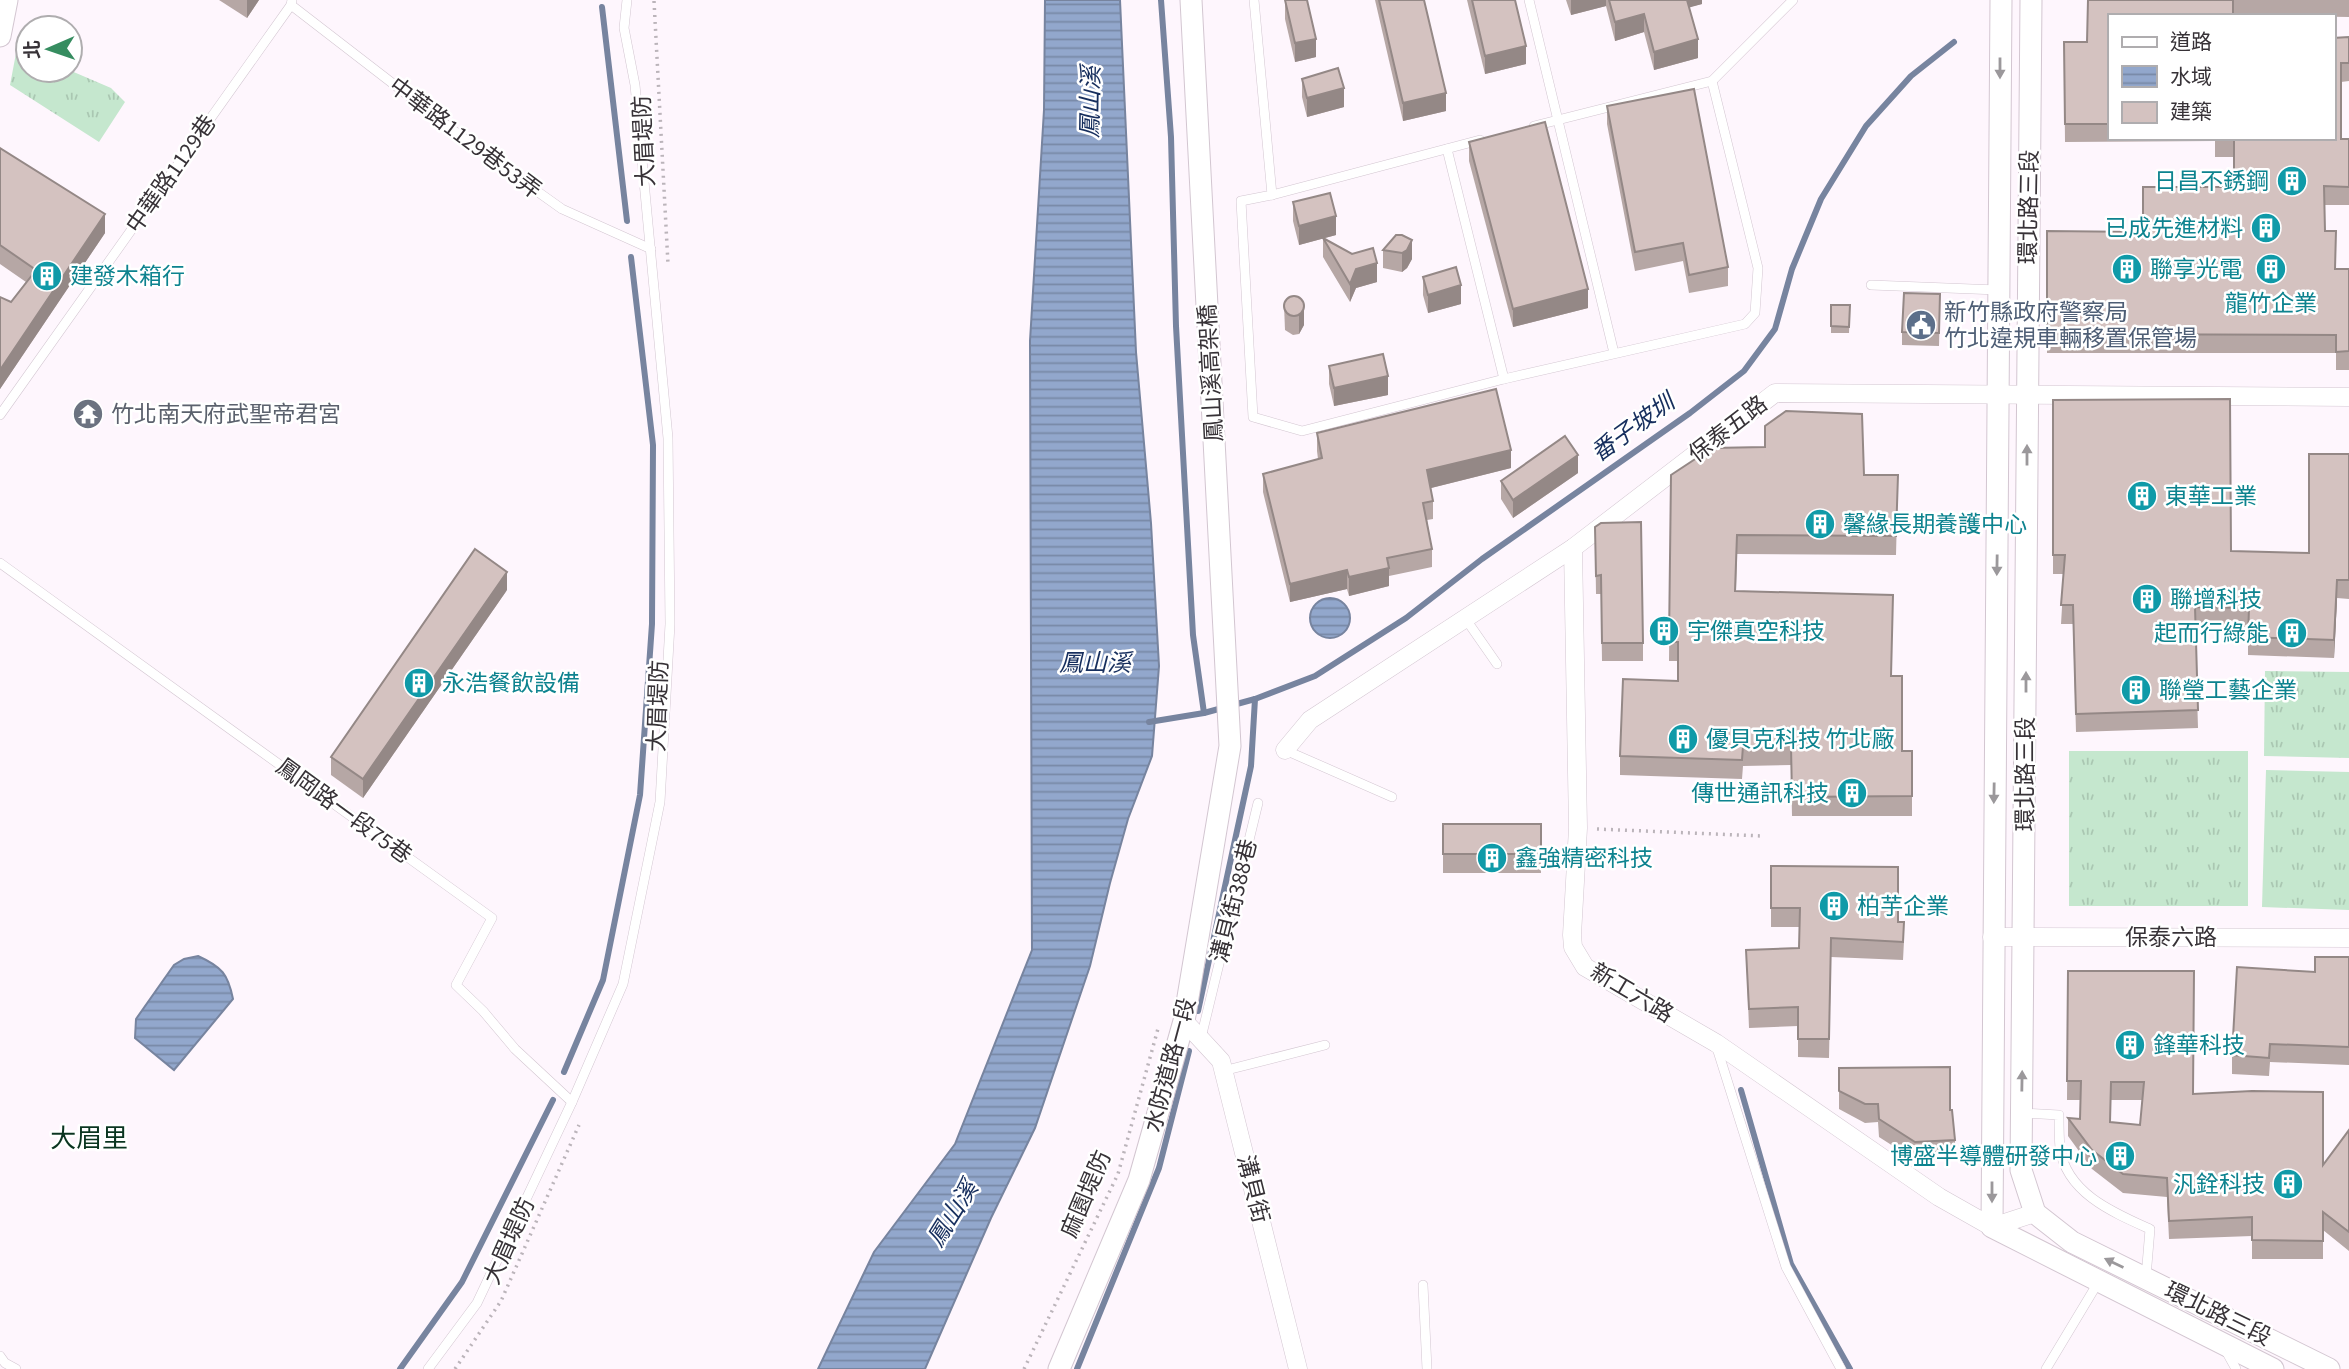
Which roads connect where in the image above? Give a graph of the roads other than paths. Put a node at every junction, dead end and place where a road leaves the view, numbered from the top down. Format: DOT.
graph roads {
  1 [pos="7,0"];
  2 [pos="626,0"];
  3 [pos="1191,0"];
  4 [pos="1254,0"];
  5 [pos="1529,0"];
  6 [pos="1793,0"];
  7 [pos="2001,0"];
  8 [pos="2031,0"];
  9 [pos="291,3"];
  10 [pos="0,36"];
  11 [pos="1712,81"];
  12 [pos="1558,120"];
  13 [pos="1521,130"];
  14 [pos="1496,136"];
  15 [pos="1447,149"];
  16 [pos="1272,195"];
  17 [pos="651,249"];
  18 [pos="1871,285"];
  19 [pos="2000,290"];
  20 [pos="1614,353"];
  21 [pos="1504,379"];
  22 [pos="2027,395"];
  23 [pos="1999,396"];
  24 [pos="2349,397"];
  25 [pos="0,415"];
  26 [pos="1573,548"];
  27 [pos="0,563"];
  28 [pos="1465,618"];
  29 [pos="1497,664"];
  30 [pos="1230,746"];
  31 [pos="1285,750"];
  32 [pos="1392,797"];
  33 [pos="1258,803"];
  34 [pos="1992,937"];
  35 [pos="2025,937"];
  36 [pos="2349,938"];
  37 [pos="1184,1021"];
  38 [pos="1201,1040"];
  39 [pos="1716,1043"];
  40 [pos="1325,1045"];
  41 [pos="1223,1071"];
  42 [pos="572,1101"];
  43 [pos="2022,1114"];
  44 [pos="2035,1213"];
  45 [pos="1992,1227"];
  46 [pos="2146,1279"];
  47 [pos="2099,1281"];
  48 [pos="1423,1285"];
  49 [pos="0,1356"];
  50 [pos="2230,1362"];
  51 [pos="16,1369"];
  52 [pos="428,1369"];
  53 [pos="1059,1369"];
  54 [pos="1298,1369"];
  55 [pos="1427,1369"];
  56 [pos="1841,1369"];
  57 [pos="2046,1369"];
  58 [pos="2273,1369"];
  59 [pos="2329,1369"];
  1 -- 10 [label="street"];
  2 -- 17 [label="lane"];
  3 -- 30 [label="street, 鳳山溪高架橋"];
  4 -- 16 [label="lane"];
  5 -- 12 [label="lane"];
  6 -- 11 [label="lane"];
  7 -- 19 [label="street, 環北路三段, one-way"];
  8 -- 22 [label="street, 環北路三段"];
  9 -- 17 [label="lane, 中華路1129巷53弄"];
  9 -- 25 [label="lane, 中華路1129巷"];
  11 -- 12 [label="lane"];
  11 -- 20 [label="lane"];
  12 -- 13 [label="lane"];
  12 -- 20 [label="lane"];
  14 -- 15 [label="lane"];
  15 -- 16 [label="lane"];
  15 -- 21 [label="lane"];
  16 -- 21 [label="lane"];
  17 -- 42 [label="lane"];
  18 -- 19 [label="lane"];
  19 -- 23 [label="street, 環北路三段"];
  20 -- 21 [label="lane"];
  22 -- 23 [label="street, 保泰五路"];
  22 -- 24 [label="street, 保泰五路"];
  35 -- 22 [label="street, 環北路三段, one-way"];
  23 -- 26 [label="street, 保泰五路"];
  23 -- 34 [label="street, 環北路三段, one-way"];
  26 -- 28 [label="street, 保泰五路"];
  26 -- 39 [label="street, 新工六路"];
  27 -- 42 [label="lane, 鳳岡路一段75巷"];
  28 -- 29 [label="lane"];
  28 -- 31 [label="street, 保泰五路"];
  30 -- 37 [label="street, 水防道路一段"];
  31 -- 32 [label="lane"];
  33 -- 38 [label="lane, 溝貝街388巷"];
  34 -- 35 [label="street, 保泰六路"];
  34 -- 45 [label="street, 環北路三段, one-way"];
  35 -- 36 [label="street, 保泰六路"];
  43 -- 35 [label="street, 環北路三段, one-way"];
  37 -- 38 [label="street, 溝貝街"];
  37 -- 53 [label="street, 水防道路一段"];
  38 -- 41 [label="street, 溝貝街"];
  39 -- 45 [label="street, 新工六路"];
  39 -- 56 [label="lane"];
  40 -- 41 [label="lane"];
  41 -- 54 [label="street, 溝貝街"];
  42 -- 52 [label="lane"];
  43 -- 44 [label="street, 環北路三段"];
  43 -- 46 [label="lane"];
  44 -- 45 [label="street"];
  46 -- 44 [label="street, 環北路三段, one-way"];
  45 -- 47 [label="street, 環北路三段"];
  46 -- 59 [label="street, 環北路三段"];
  47 -- 50 [label="street, 環北路三段"];
  47 -- 57 [label="lane"];
  48 -- 55 [label="lane"];
  49 -- 51 [label="lane"];
  50 -- 58 [label="street, 環北路三段"];
}
